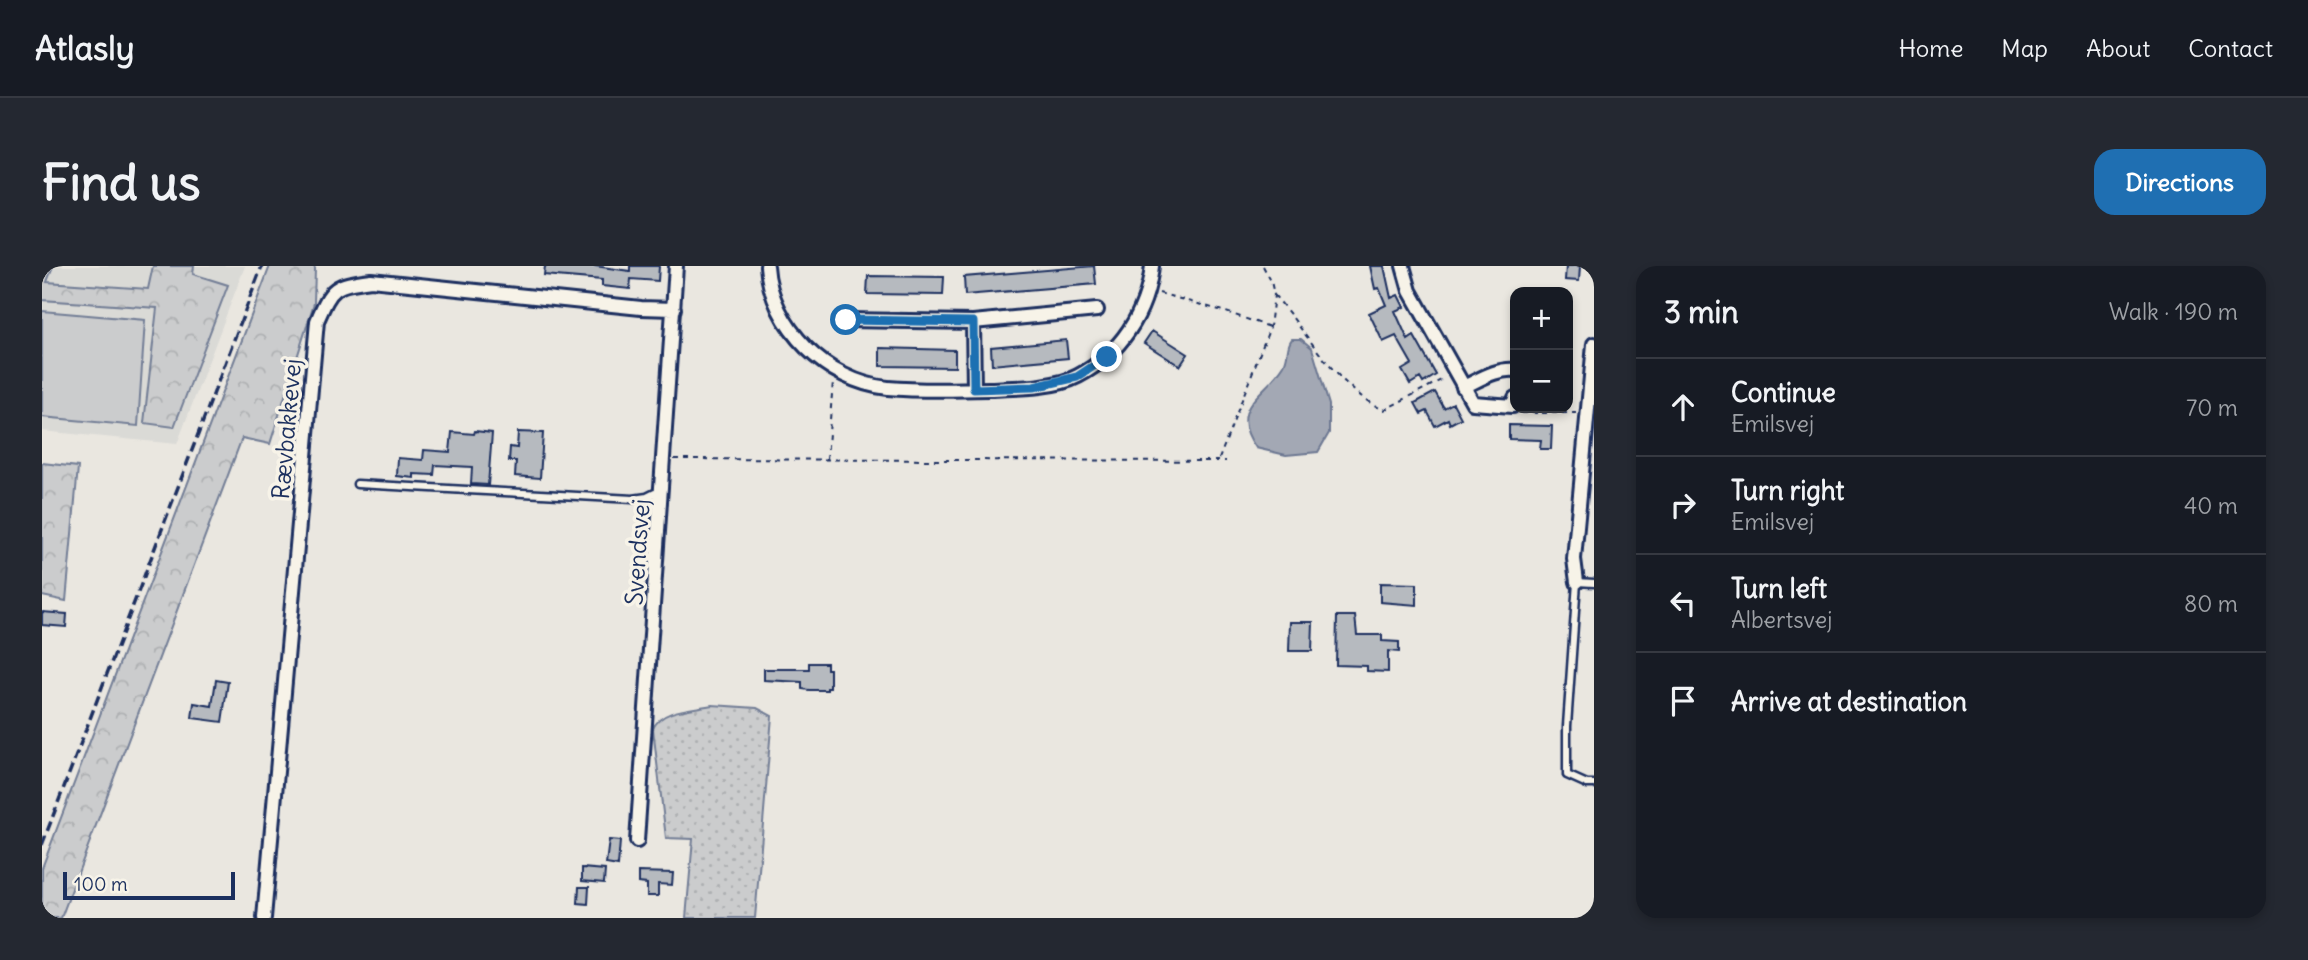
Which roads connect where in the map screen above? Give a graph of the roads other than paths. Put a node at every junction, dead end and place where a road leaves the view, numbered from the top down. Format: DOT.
graph roads {
  1 [pos="676,266"];
  2 [pos="767,266"];
  3 [pos="1152,266"];
  4 [pos="1404,266"];
  5 [pos="674,309"];
  6 [pos="1097,310"];
  7 [pos="846,320"];
  8 [pos="973,322"];
  9 [pos="1594,344"];
  10 [pos="1510,369"];
  11 [pos="1463,387"];
  12 [pos="974,389"];
  13 [pos="1510,402"];
  14 [pos="357,484"];
  15 [pos="661,500"];
  16 [pos="1577,582"];
  17 [pos="1594,583"];
  18 [pos="1594,784"];
  19 [pos="637,841"];
  20 [pos="264,918"];
  1 -- 5 [label="street, Svendsvej"];
  2 -- 12 [label="street"];
  3 -- 12 [label="street"];
  4 -- 11 [label="street"];
  5 -- 15 [label="street, Svendsvej"];
  5 -- 20 [label="street, Rævbakkevej"];
  6 -- 8 [label="street"];
  7 -- 8 [label="street"];
  8 -- 12 [label="street"];
  9 -- 16 [label="street"];
  10 -- 11 [label="street"];
  11 -- 13 [label="street"];
  14 -- 15 [label="lane"];
  15 -- 19 [label="street, Svendsvej"];
  16 -- 17 [label="lane"];
  16 -- 18 [label="lane"];
}
